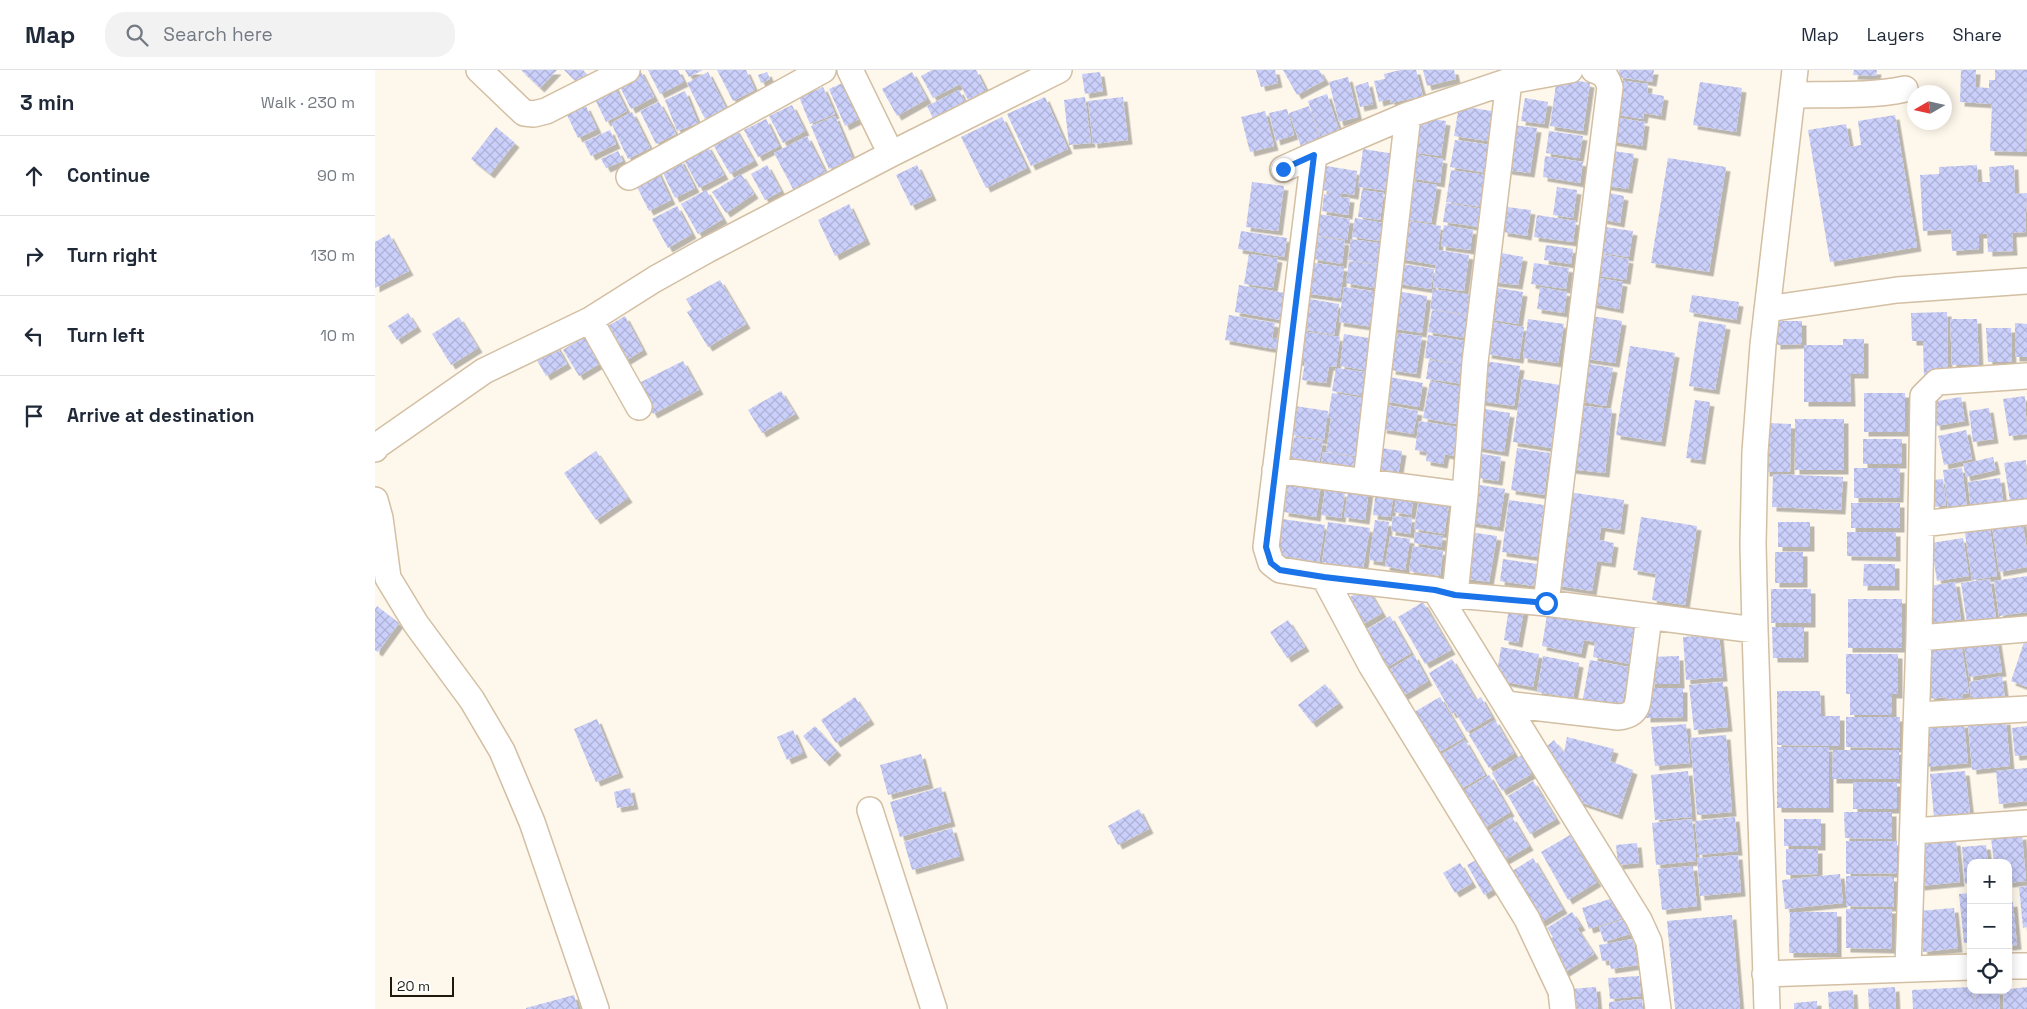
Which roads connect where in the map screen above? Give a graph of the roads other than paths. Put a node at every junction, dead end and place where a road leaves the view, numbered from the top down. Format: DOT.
graph roads {
  1 [pos="479,70"];
  2 [pos="627,70"];
  3 [pos="823,70"];
  4 [pos="850,70"];
  5 [pos="1059,70"];
  6 [pos="1570,70"];
  7 [pos="1594,70"];
  8 [pos="1795,70"];
  9 [pos="1509,81"];
  10 [pos="1905,90"];
  11 [pos="1792,95"];
  12 [pos="1408,115"];
  13 [pos="891,154"];
  14 [pos="1314,155"];
  15 [pos="1283,169"];
  16 [pos="629,177"];
  17 [pos="2027,281"];
  18 [pos="1767,309"];
  19 [pos="590,320"];
  20 [pos="2027,376"];
  21 [pos="639,407"];
  22 [pos="375,449"];
  23 [pos="1275,470"];
  24 [pos="1366,482"];
  25 [pos="1465,495"];
  26 [pos="375,500"];
  27 [pos="2027,512"];
  28 [pos="1921,524"];
  29 [pos="1324,577"];
  30 [pos="1445,592"];
  31 [pos="1546,603"];
  32 [pos="1649,617"];
  33 [pos="2027,629"];
  34 [pos="1755,630"];
  35 [pos="1919,638"];
  36 [pos="1506,704"];
  37 [pos="2027,709"];
  38 [pos="1917,715"];
  39 [pos="870,810"];
  40 [pos="2027,823"];
  41 [pos="1913,831"];
  42 [pos="2012,966"];
  43 [pos="2027,966"];
  44 [pos="1967,967"];
  45 [pos="1908,968"];
  46 [pos="1765,974"];
  47 [pos="596,1009"];
  48 [pos="933,1009"];
  49 [pos="1563,1009"];
  50 [pos="1658,1009"];
  51 [pos="1767,1009"];
  1 -- 2 [label="street"];
  3 -- 16 [label="street"];
  4 -- 13 [label="street"];
  5 -- 13 [label="street"];
  6 -- 9 [label="street"];
  7 -- 31 [label="street"];
  8 -- 11 [label="street"];
  9 -- 12 [label="street"];
  9 -- 25 [label="street"];
  10 -- 11 [label="street"];
  11 -- 18 [label="street"];
  12 -- 14 [label="street"];
  12 -- 24 [label="street"];
  13 -- 19 [label="street"];
  14 -- 15 [label="street"];
  14 -- 23 [label="street"];
  17 -- 18 [label="street"];
  18 -- 34 [label="street"];
  19 -- 21 [label="street"];
  19 -- 22 [label="street"];
  20 -- 28 [label="street"];
  23 -- 24 [label="street"];
  23 -- 29 [label="street"];
  24 -- 25 [label="street"];
  25 -- 30 [label="street"];
  26 -- 47 [label="street"];
  27 -- 28 [label="street"];
  28 -- 35 [label="street"];
  29 -- 30 [label="street"];
  29 -- 49 [label="street"];
  30 -- 31 [label="street"];
  30 -- 36 [label="street"];
  31 -- 32 [label="street"];
  32 -- 34 [label="street"];
  32 -- 36 [label="street"];
  33 -- 35 [label="street"];
  34 -- 46 [label="street"];
  35 -- 38 [label="street"];
  36 -- 50 [label="street"];
  37 -- 38 [label="street"];
  38 -- 41 [label="street"];
  39 -- 48 [label="street"];
  40 -- 41 [label="street"];
  41 -- 45 [label="street"];
  42 -- 43 [label="street"];
  44 -- 45 [label="street"];
  45 -- 46 [label="street"];
  46 -- 51 [label="street"];
}
